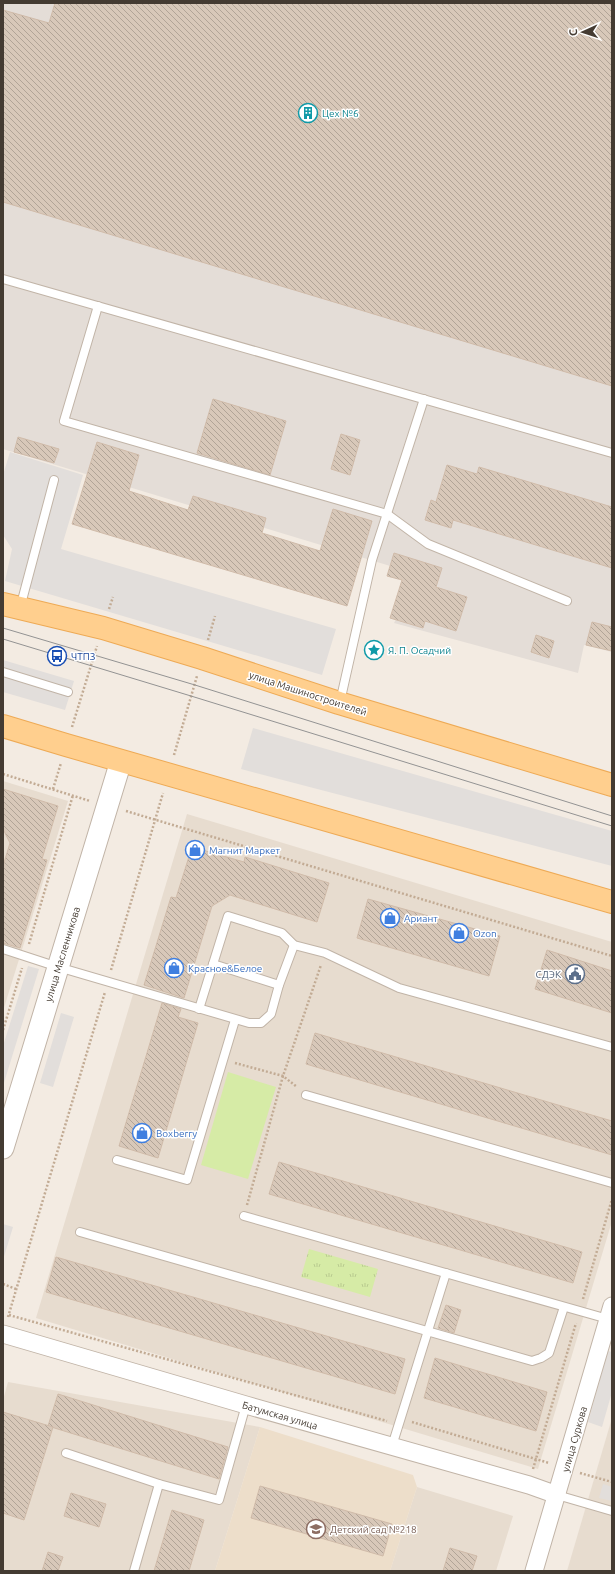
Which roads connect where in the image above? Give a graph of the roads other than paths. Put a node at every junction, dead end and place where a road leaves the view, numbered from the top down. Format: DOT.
graph roads {
  1 [pos="3,279"];
  2 [pos="98,306"];
  3 [pos="424,399"];
  4 [pos="612,452"];
  5 [pos="54,480"];
  6 [pos="387,514"];
  7 [pos="567,601"];
  8 [pos="12,606"];
  9 [pos="3,672"];
  10 [pos="68,692"];
  11 [pos="339,703"];
  12 [pos="3,726"];
  13 [pos="121,761"];
  14 [pos="612,785"];
  15 [pos="612,902"];
  16 [pos="294,945"];
  17 [pos="3,949"];
  18 [pos="213,964"];
  19 [pos="58,967"];
  20 [pos="279,985"];
  21 [pos="199,1009"];
  22 [pos="235,1020"];
  23 [pos="612,1047"];
  24 [pos="306,1095"];
  25 [pos="3,1148"];
  26 [pos="117,1160"];
  27 [pos="612,1183"];
  28 [pos="244,1216"];
  29 [pos="80,1232"];
  30 [pos="446,1273"];
  31 [pos="564,1307"];
  32 [pos="610,1312"];
  33 [pos="5,1327"];
  34 [pos="427,1332"];
  35 [pos="246,1405"];
  36 [pos="392,1446"];
  37 [pos="66,1453"];
  38 [pos="159,1484"];
  39 [pos="557,1495"];
  40 [pos="612,1511"];
  41 [pos="134,1571"];
  42 [pos="534,1571"];
  1 -- 2 [label="lane"];
  2 -- 3 [label="lane"];
  2 -- 6 [label="lane"];
  3 -- 4 [label="lane"];
  3 -- 6 [label="lane"];
  5 -- 8 [label="lane"];
  6 -- 7 [label="lane"];
  6 -- 11 [label="lane"];
  8 -- 11 [label="main road, улица Машиностроителей"];
  9 -- 10 [label="lane"];
  11 -- 14 [label="main road, улица Машиностроителей"];
  12 -- 13 [label="main road"];
  13 -- 15 [label="main road"];
  13 -- 19 [label="street, улица Масленникова"];
  16 -- 18 [label="lane"];
  16 -- 20 [label="lane"];
  16 -- 23 [label="lane"];
  17 -- 19 [label="lane"];
  18 -- 20 [label="lane"];
  18 -- 21 [label="lane"];
  19 -- 21 [label="lane"];
  19 -- 25 [label="street, улица Масленникова"];
  20 -- 22 [label="lane"];
  21 -- 22 [label="lane"];
  22 -- 26 [label="lane"];
  24 -- 27 [label="lane"];
  28 -- 30 [label="lane"];
  29 -- 34 [label="lane"];
  30 -- 31 [label="lane"];
  30 -- 34 [label="lane"];
  31 -- 32 [label="lane"];
  31 -- 34 [label="lane"];
  32 -- 39 [label="street, улица Суркова"];
  33 -- 35 [label="street, Батумская улица"];
  34 -- 36 [label="lane"];
  35 -- 36 [label="street, Батумская улица"];
  35 -- 38 [label="lane"];
  36 -- 39 [label="street, Батумская улица"];
  37 -- 38 [label="lane"];
  38 -- 41 [label="lane"];
  39 -- 40 [label="lane"];
  39 -- 42 [label="street, улица Суркова"];
}
